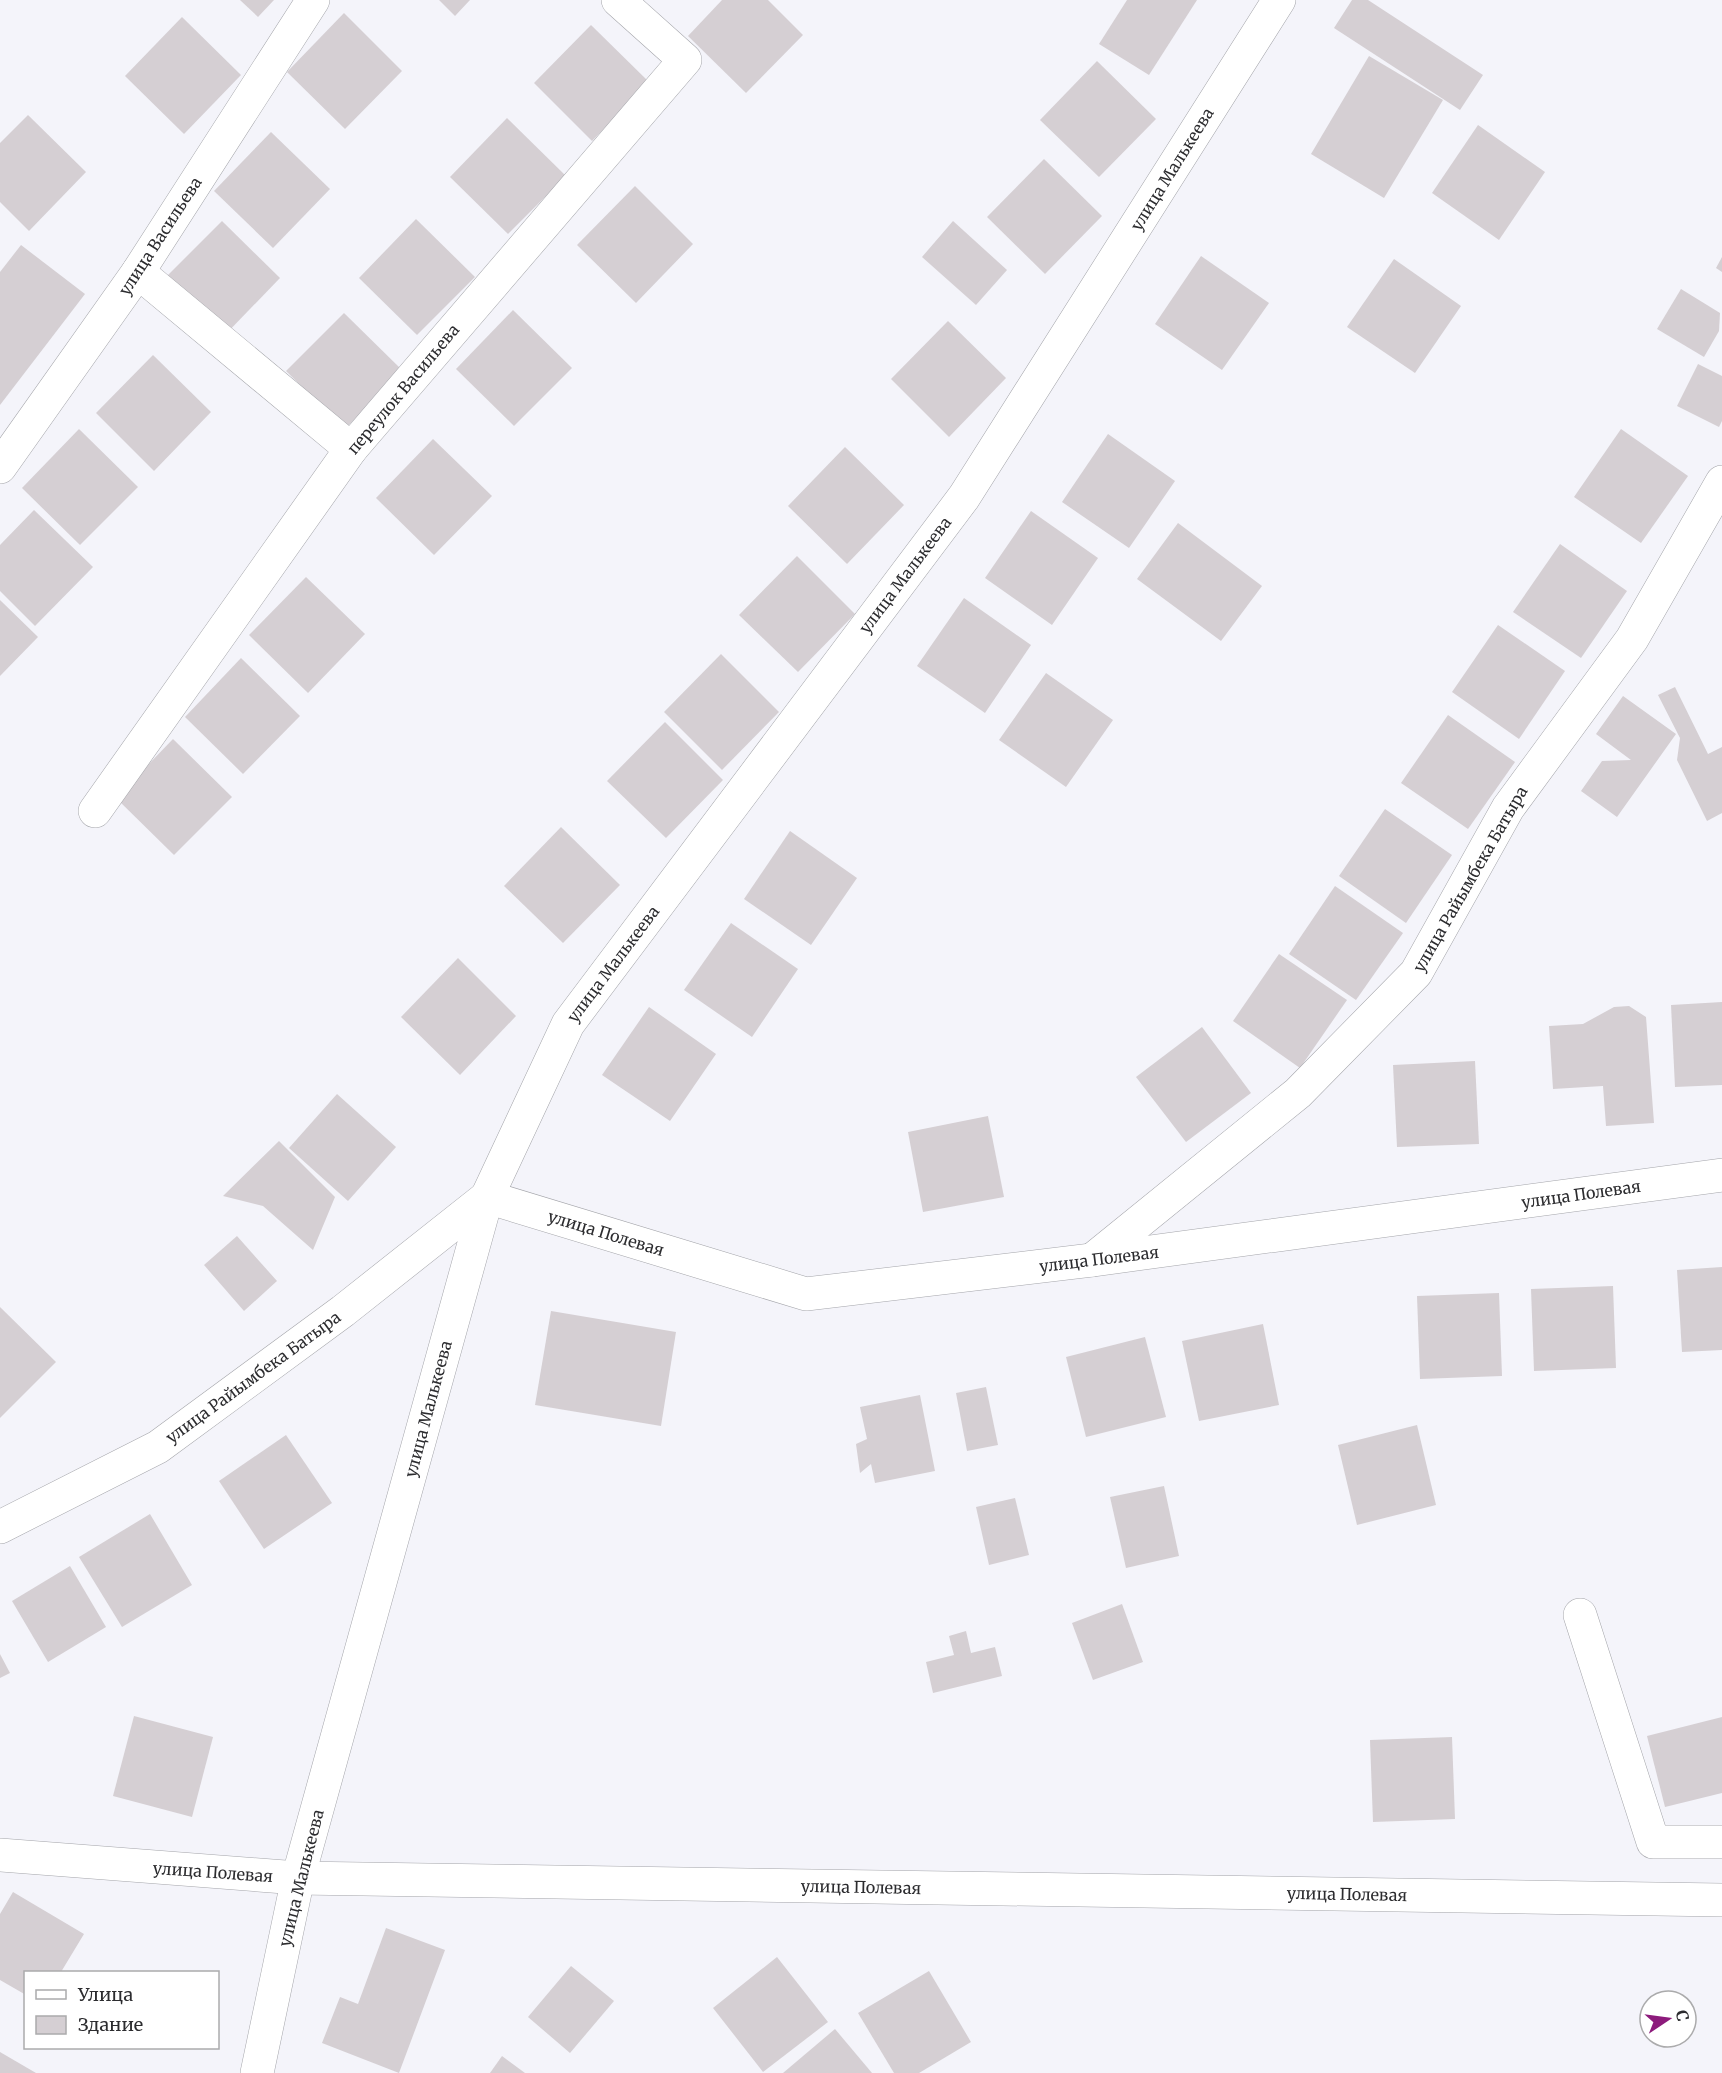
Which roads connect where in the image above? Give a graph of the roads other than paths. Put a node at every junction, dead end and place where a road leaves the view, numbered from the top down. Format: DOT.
graph roads {
  1 [pos="313,0"];
  2 [pos="618,0"];
  3 [pos="1279,0"];
  4 [pos="138,272"];
  5 [pos="351,449"];
  6 [pos="0,467"];
  7 [pos="1722,482"];
  8 [pos="95,811"];
  9 [pos="1722,1175"];
  10 [pos="487,1197"];
  11 [pos="1092,1260"];
  12 [pos="0,1527"];
  13 [pos="1580,1615"];
  14 [pos="1722,1842"];
  15 [pos="0,1856"];
  16 [pos="298,1878"];
  17 [pos="1722,1900"];
  18 [pos="257,2073"];
  1 -- 4 [label="street, улица Васильева"];
  2 -- 5 [label="street, переулок Васильева"];
  3 -- 10 [label="street, улица Малькеева"];
  4 -- 5 [label="street"];
  4 -- 6 [label="street, улица Васильева"];
  5 -- 8 [label="street, переулок Васильева"];
  7 -- 11 [label="street, улица Райымбека Батыра"];
  9 -- 11 [label="street, улица Полевая"];
  10 -- 11 [label="street, улица Полевая"];
  10 -- 12 [label="street, улица Райымбека Батыра"];
  10 -- 16 [label="street, улица Малькеева"];
  13 -- 14 [label="street"];
  15 -- 16 [label="street, улица Полевая"];
  16 -- 17 [label="street, улица Полевая"];
  16 -- 18 [label="street, улица Малькеева"];
}
